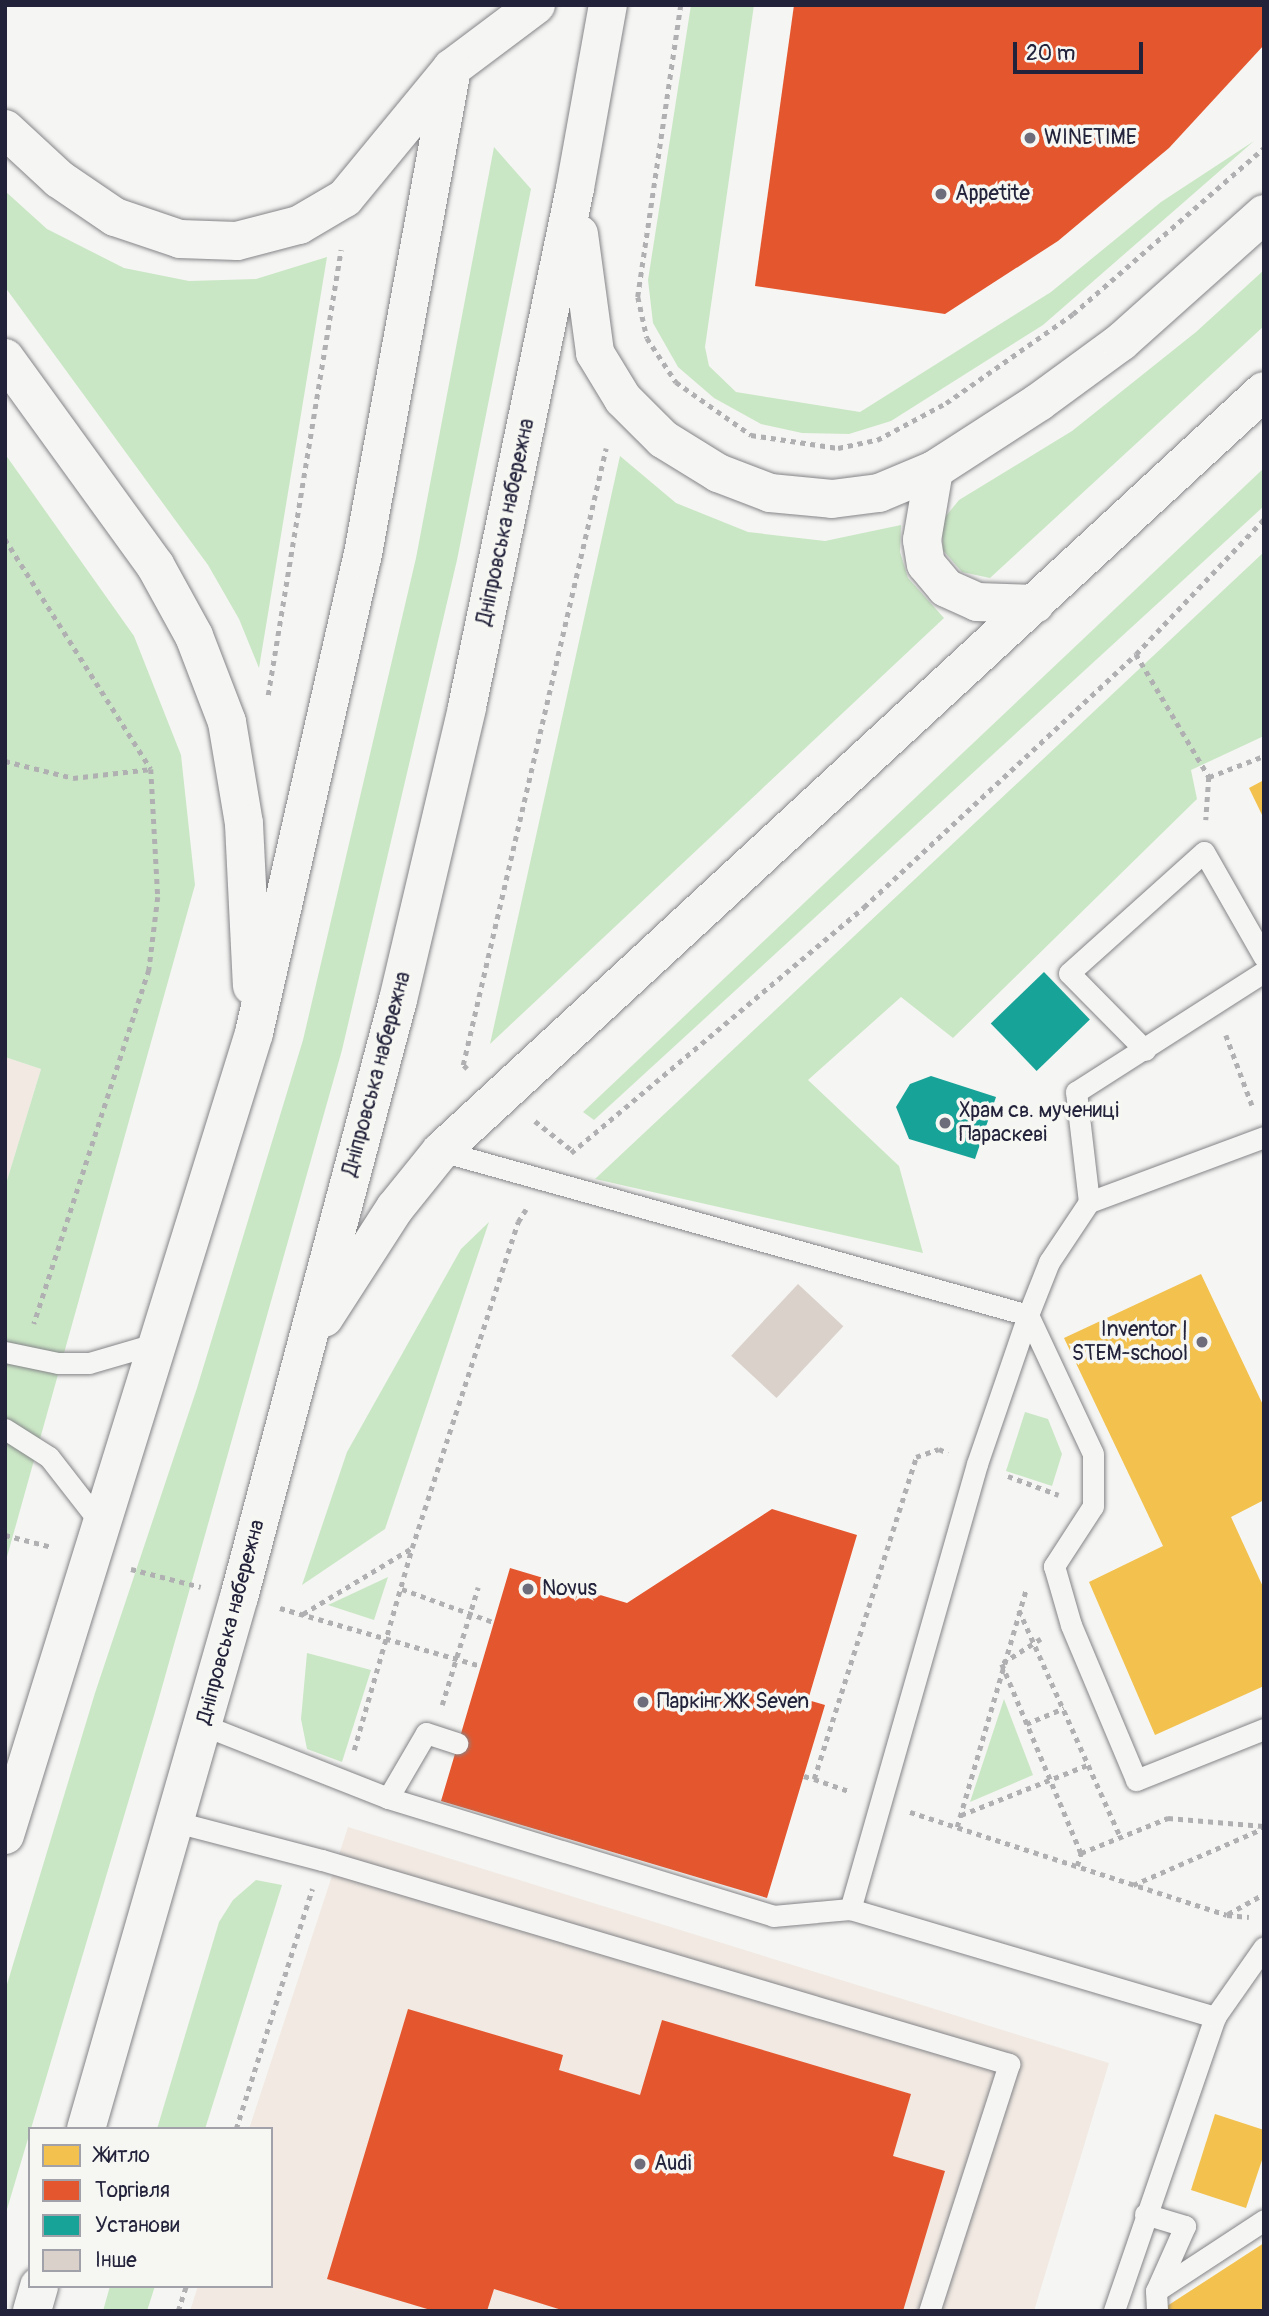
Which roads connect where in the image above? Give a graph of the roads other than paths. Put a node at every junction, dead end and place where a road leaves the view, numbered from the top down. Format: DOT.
graph roads {
  1 [pos="536,5"];
  2 [pos="608,5"];
  3 [pos="452,68"];
  4 [pos="5,129"];
  5 [pos="575,188"];
  6 [pos="1264,214"];
  7 [pos="5,358"];
  8 [pos="1264,391"];
  9 [pos="934,470"];
  10 [pos="1035,604"];
  11 [pos="1264,957"];
  12 [pos="1264,972"];
  13 [pos="254,1033"];
  14 [pos="1145,1050"];
  15 [pos="1264,1137"];
  16 [pos="440,1151"];
  17 [pos="1089,1202"];
  18 [pos="1028,1315"];
  19 [pos="158,1343"];
  20 [pos="305,1346"];
  21 [pos="14,1354"];
  22 [pos="5,1429"];
  23 [pos="102,1525"];
  24 [pos="203,1725"];
  25 [pos="1264,1728"];
  26 [pos="457,1743"];
  27 [pos="388,1798"];
  28 [pos="176,1822"];
  29 [pos="5,1835"];
  30 [pos="850,1909"];
  31 [pos="1264,1947"];
  32 [pos="1215,2018"];
  33 [pos="87,2127"];
  34 [pos="1145,2214"];
  35 [pos="1264,2220"];
  36 [pos="38,2288"];
  37 [pos="1157,2301"];
  38 [pos="32,2311"];
  39 [pos="929,2311"];
  40 [pos="1114,2311"];
  1 -- 3 [label="main road"];
  2 -- 5 [label="main road, Дніпровська набережна"];
  3 -- 4 [label="main road"];
  3 -- 13 [label="main road"];
  5 -- 9 [label="main road"];
  5 -- 20 [label="main road, Дніпровська набережна"];
  6 -- 9 [label="main road"];
  7 -- 13 [label="main road"];
  8 -- 10 [label="main road"];
  9 -- 10 [label="main road"];
  10 -- 16 [label="main road"];
  11 -- 14 [label="lane"];
  12 -- 14 [label="lane"];
  13 -- 19 [label="main road"];
  14 -- 17 [label="lane"];
  15 -- 17 [label="lane"];
  16 -- 18 [label="lane"];
  16 -- 20 [label="main road"];
  17 -- 18 [label="lane"];
  18 -- 25 [label="lane"];
  18 -- 30 [label="lane"];
  19 -- 21 [label="lane"];
  19 -- 23 [label="main road"];
  20 -- 24 [label="main road, Дніпровська набережна"];
  22 -- 23 [label="lane"];
  23 -- 29 [label="main road"];
  24 -- 27 [label="lane"];
  24 -- 28 [label="main road, Дніпровська набережна"];
  26 -- 27 [label="lane"];
  27 -- 30 [label="lane"];
  28 -- 33 [label="main road, Дніпровська набережна"];
  28 -- 39 [label="lane"];
  30 -- 32 [label="lane"];
  31 -- 32 [label="lane"];
  32 -- 34 [label="lane"];
  34 -- 37 [label="lane"];
  34 -- 40 [label="lane"];
  35 -- 37 [label="lane"];
  36 -- 38 [label="main road"];
}
